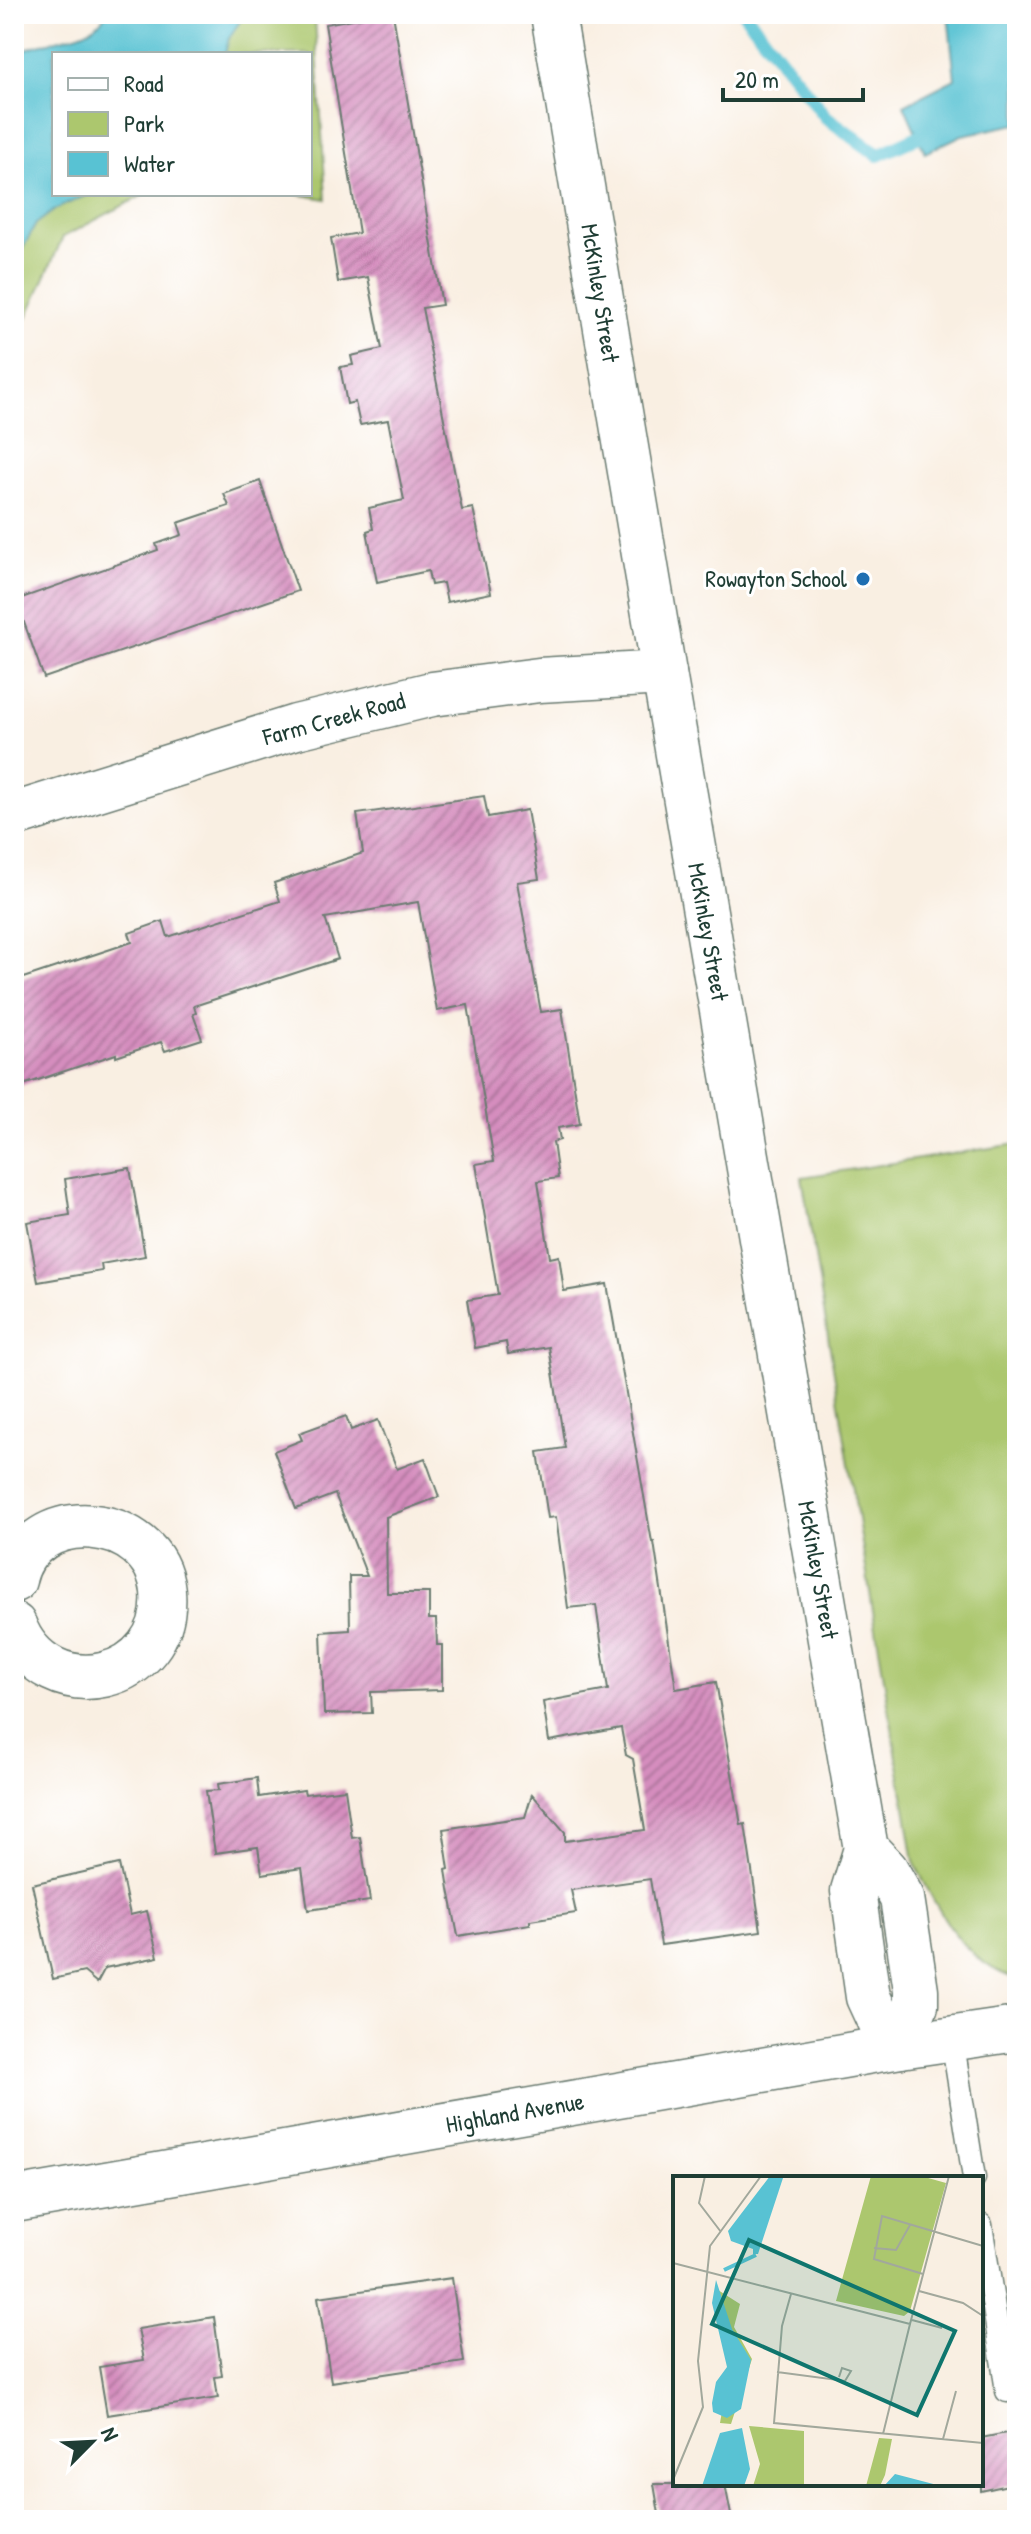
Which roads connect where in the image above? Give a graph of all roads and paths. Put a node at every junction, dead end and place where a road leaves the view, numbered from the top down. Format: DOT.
graph roads {
  1 [pos="553,14"];
  2 [pos="664,673"];
  3 [pos="14,815"];
  4 [pos="20,1550"];
  5 [pos="14,1625"];
  6 [pos="1017,2029"];
  7 [pos="952,2038"];
  8 [pos="900,2046"];
  9 [pos="974,2176"];
  10 [pos="14,2200"];
  11 [pos="983,2238"];
  12 [pos="1007,2391"];
  1 -- 2 [label="main road, McKinley Street"];
  2 -- 3 [label="main road, Farm Creek Road"];
  2 -- 8 [label="main road, McKinley Street"];
  4 -- 5 [label="main road"];
  6 -- 7 [label="main road, Highland Avenue"];
  7 -- 8 [label="main road, Highland Avenue"];
  7 -- 9 [label="lane"];
  8 -- 10 [label="main road, Highland Avenue"];
  11 -- 12 [label="lane"];
}
